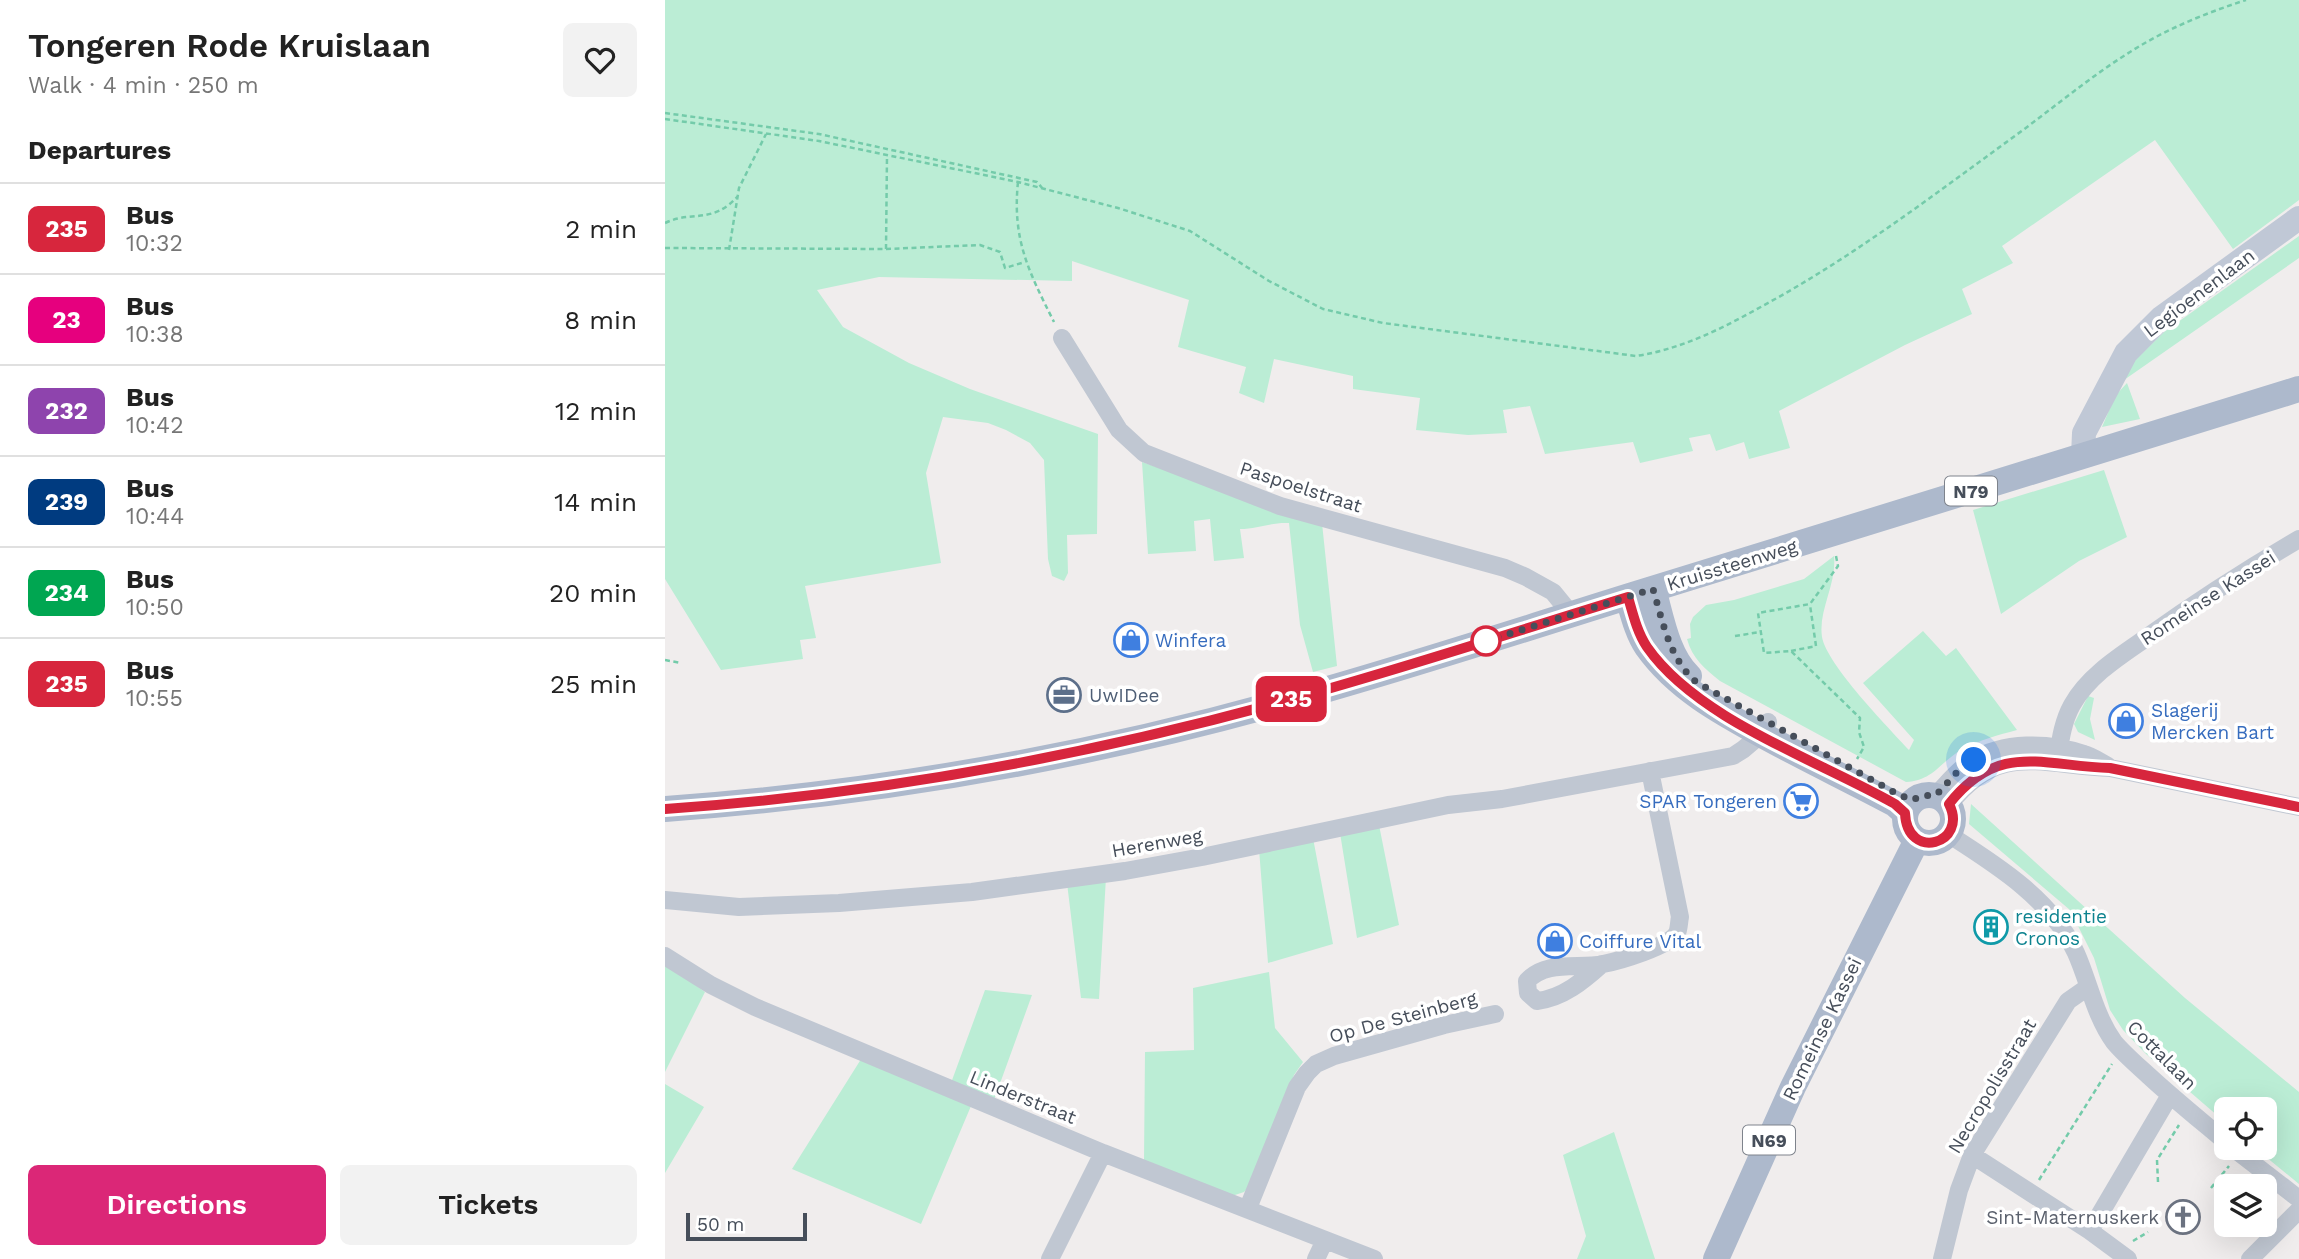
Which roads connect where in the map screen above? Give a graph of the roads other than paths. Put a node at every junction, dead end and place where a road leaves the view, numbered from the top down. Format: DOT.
graph roads {
  1 [pos="2299,218"];
  2 [pos="1062,338"];
  3 [pos="2299,389"];
  4 [pos="2083,456"];
  5 [pos="2299,539"];
  6 [pos="1640,593"];
  7 [pos="1571,614"];
  8 [pos="1764,728"];
  9 [pos="2058,755"];
  10 [pos="1650,771"];
  11 [pos="1926,803"];
  12 [pos="2299,807"];
  13 [pos="665,809"];
  14 [pos="1948,834"];
  15 [pos="1917,840"];
  16 [pos="665,900"];
  17 [pos="665,956"];
  18 [pos="1602,964"];
  19 [pos="2088,987"];
  20 [pos="1495,1014"];
  21 [pos="2169,1095"];
  22 [pos="2214,1132"];
  23 [pos="1103,1153"];
  24 [pos="1972,1155"];
  25 [pos="2249,1160"];
  26 [pos="2299,1199"];
  27 [pos="1248,1208"];
  28 [pos="2299,1210"];
  29 [pos="2090,1231"];
  30 [pos="1325,1240"];
  31 [pos="1050,1259"];
  32 [pos="1316,1259"];
  33 [pos="1374,1259"];
  34 [pos="1716,1259"];
  35 [pos="1942,1259"];
  36 [pos="2128,1259"];
  37 [pos="2250,1259"];
  1 -- 4 [label="street, Legioenenlaan"];
  2 -- 7 [label="street, Paspoelstraat"];
  3 -- 4 [label="main road, Kruissteenweg / N79"];
  4 -- 6 [label="main road, Kruissteenweg / N79"];
  5 -- 9 [label="street, Romeinse Kassei"];
  6 -- 7 [label="main road, Kruissteenweg / N79"];
  6 -- 8 [label="main road"];
  7 -- 13 [label="main road, Kruissteenweg / N79"];
  8 -- 10 [label="street, Herenweg"];
  8 -- 11 [label="main road"];
  8 -- 11 [label="main road"];
  9 -- 11 [label="street"];
  9 -- 12 [label="street"];
  10 -- 16 [label="street, Herenweg"];
  10 -- 18 [label="street"];
  11 -- 14 [label="main road"];
  11 -- 15 [label="main road"];
  14 -- 15 [label="main road"];
  14 -- 19 [label="street, Cottalaan"];
  15 -- 34 [label="main road, Romeinse Kassei / N69"];
  17 -- 23 [label="street, Linderstraat"];
  19 -- 21 [label="street, Cottalaan"];
  19 -- 24 [label="street, Necropolisstraat"];
  20 -- 27 [label="street, Op De Steinberg"];
  21 -- 22 [label="street, Cottalaan"];
  21 -- 29 [label="street"];
  23 -- 27 [label="street, Linderstraat"];
  23 -- 31 [label="street"];
  24 -- 29 [label="street"];
  24 -- 35 [label="street, Necropolisstraat"];
  25 -- 26 [label="street, Cottalaan"];
  27 -- 30 [label="street, Linderstraat"];
  28 -- 37 [label="street"];
  29 -- 36 [label="street"];
  30 -- 32 [label="street"];
  30 -- 33 [label="street, Linderstraat"];
}
